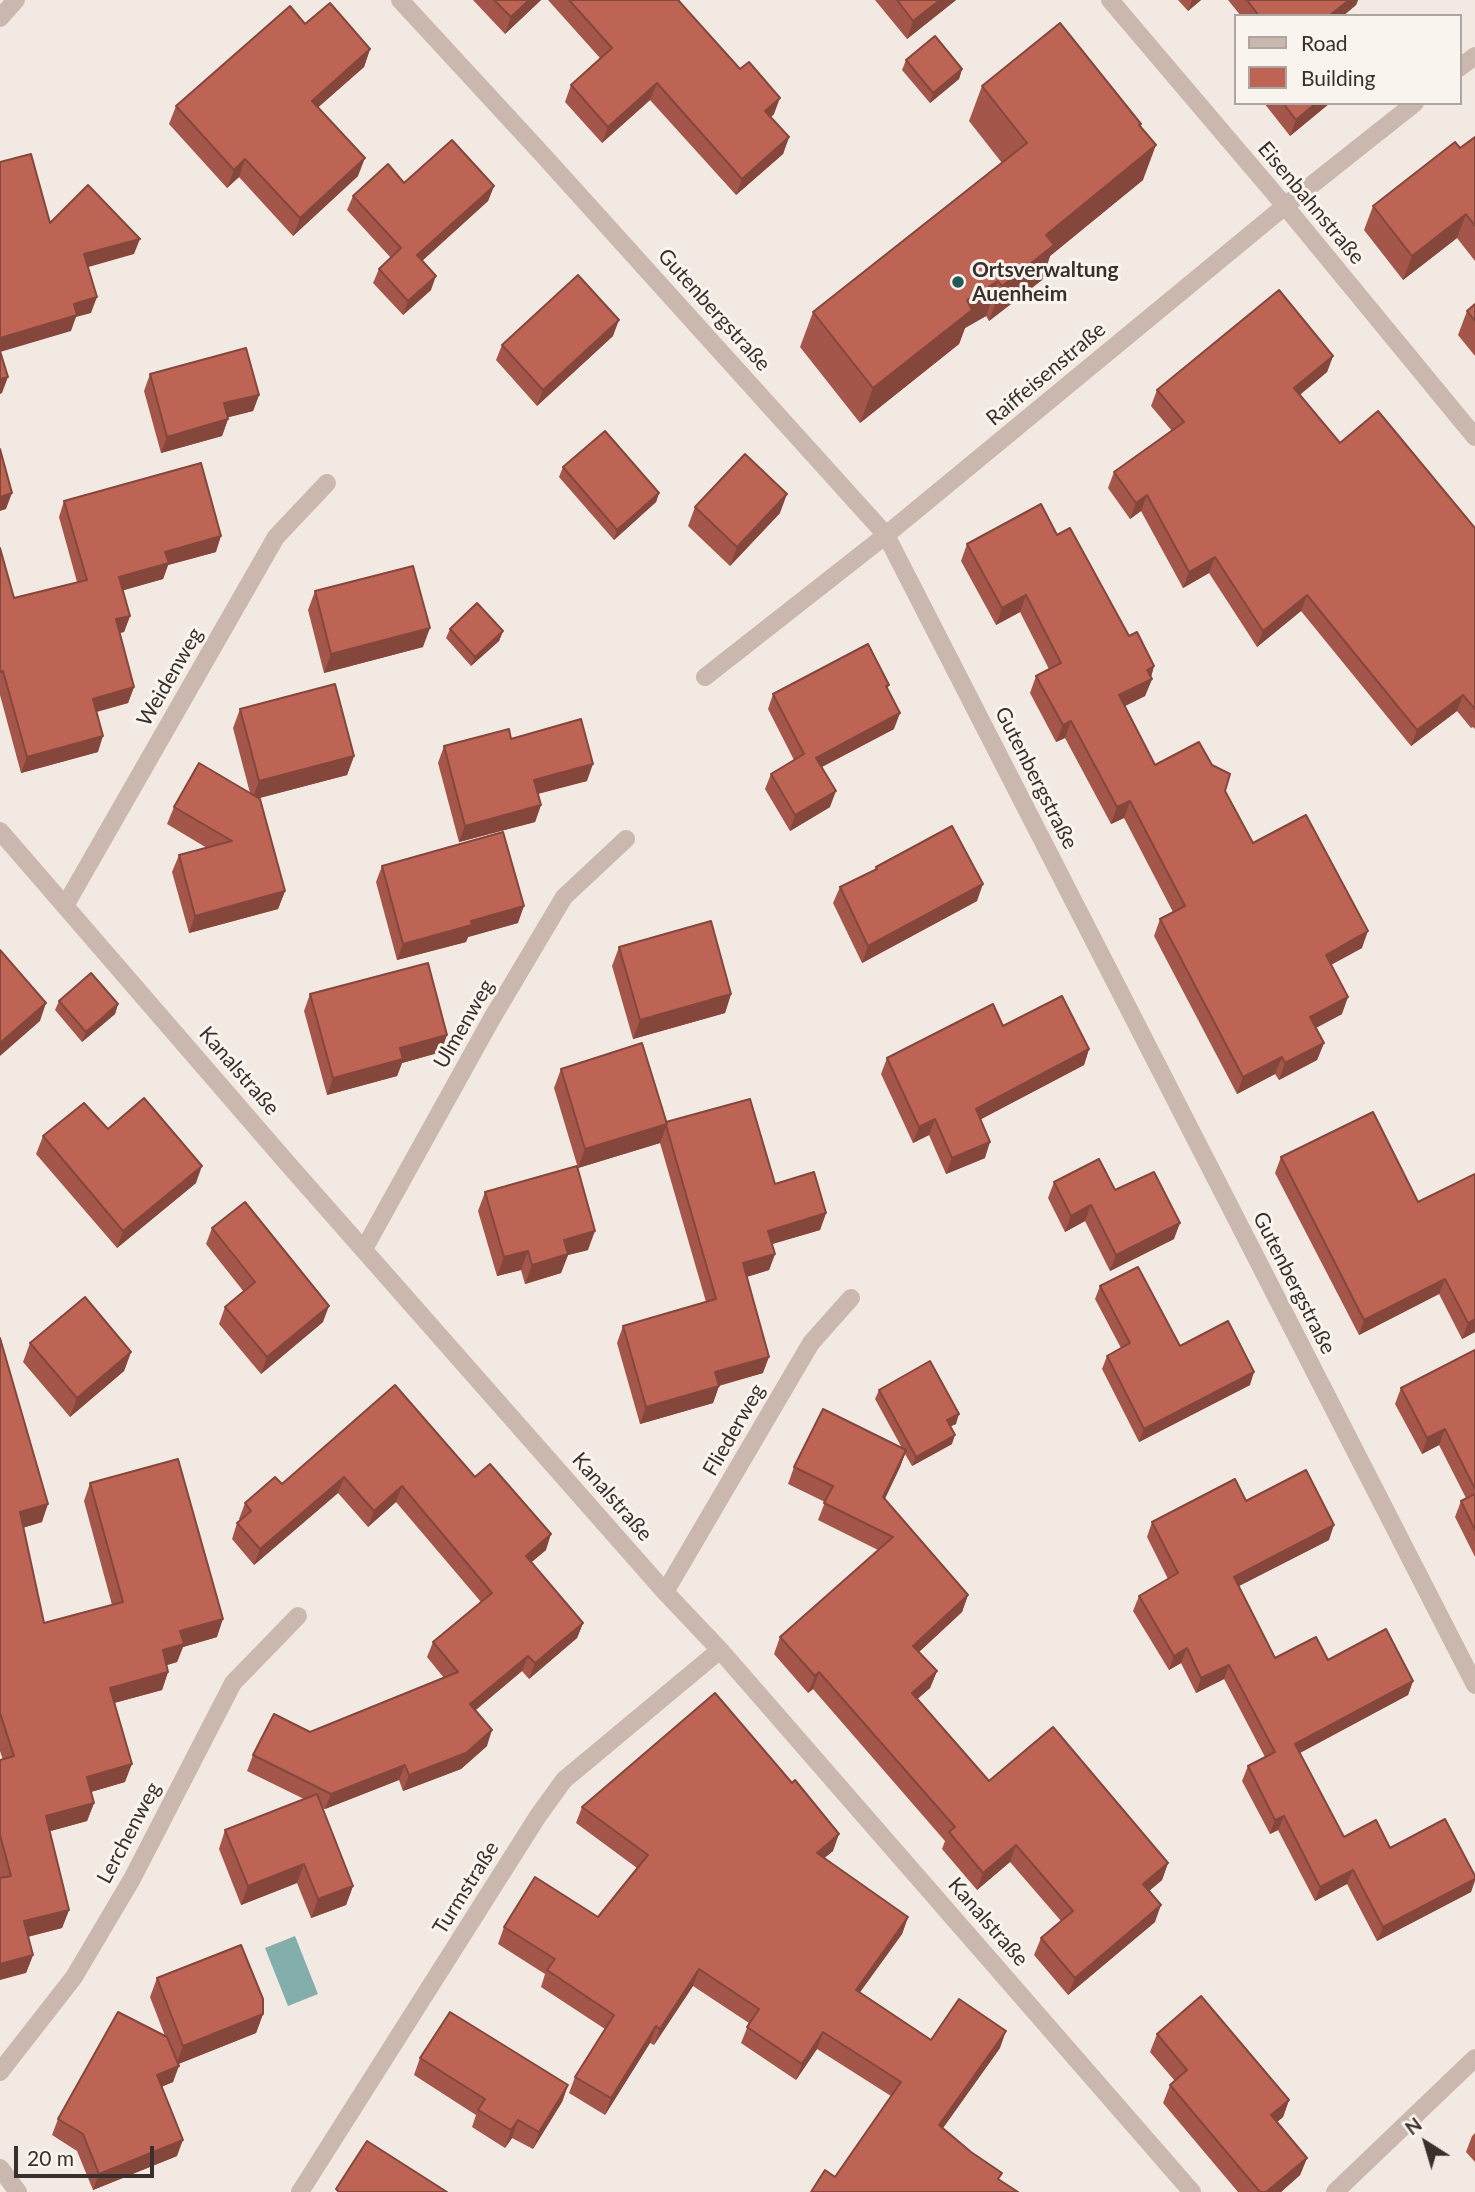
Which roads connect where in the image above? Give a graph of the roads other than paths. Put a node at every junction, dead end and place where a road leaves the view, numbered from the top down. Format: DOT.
graph roads {
  1 [pos="16,0"];
  2 [pos="400,0"];
  3 [pos="1110,0"];
  4 [pos="0,18"];
  5 [pos="1412,105"];
  6 [pos="1285,206"];
  7 [pos="1475,438"];
  8 [pos="327,483"];
  9 [pos="886,535"];
  10 [pos="705,677"];
  11 [pos="0,831"];
  12 [pos="626,839"];
  13 [pos="66,904"];
  14 [pos="364,1249"];
  15 [pos="851,1298"];
  16 [pos="665,1592"];
  17 [pos="298,1616"];
  18 [pos="720,1650"];
  19 [pos="1475,1685"];
  20 [pos="1475,2058"];
  21 [pos="0,2073"];
  22 [pos="0,2168"];
  23 [pos="18,2192"];
  24 [pos="300,2192"];
  25 [pos="1192,2192"];
  26 [pos="1335,2192"];
  1 -- 4 [label="street"];
  2 -- 9 [label="street, Gutenbergstraße"];
  3 -- 6 [label="street, Eisenbahnstraße"];
  5 -- 6 [label="street, Raiffeisenstraße"];
  6 -- 7 [label="street, Eisenbahnstraße"];
  6 -- 9 [label="street, Raiffeisenstraße"];
  8 -- 13 [label="street, Weidenweg"];
  9 -- 10 [label="street, Raiffeisenstraße"];
  9 -- 19 [label="street, Gutenbergstraße"];
  11 -- 13 [label="street, Kanalstraße"];
  12 -- 14 [label="street, Ulmenweg"];
  13 -- 14 [label="street, Kanalstraße"];
  14 -- 16 [label="street, Kanalstraße"];
  15 -- 16 [label="street, Fliederweg"];
  16 -- 18 [label="street, Kanalstraße"];
  17 -- 21 [label="street, Lerchenweg"];
  18 -- 24 [label="street, Turmstraße"];
  18 -- 25 [label="street, Kanalstraße"];
  20 -- 26 [label="street"];
  22 -- 23 [label="street"];
}
